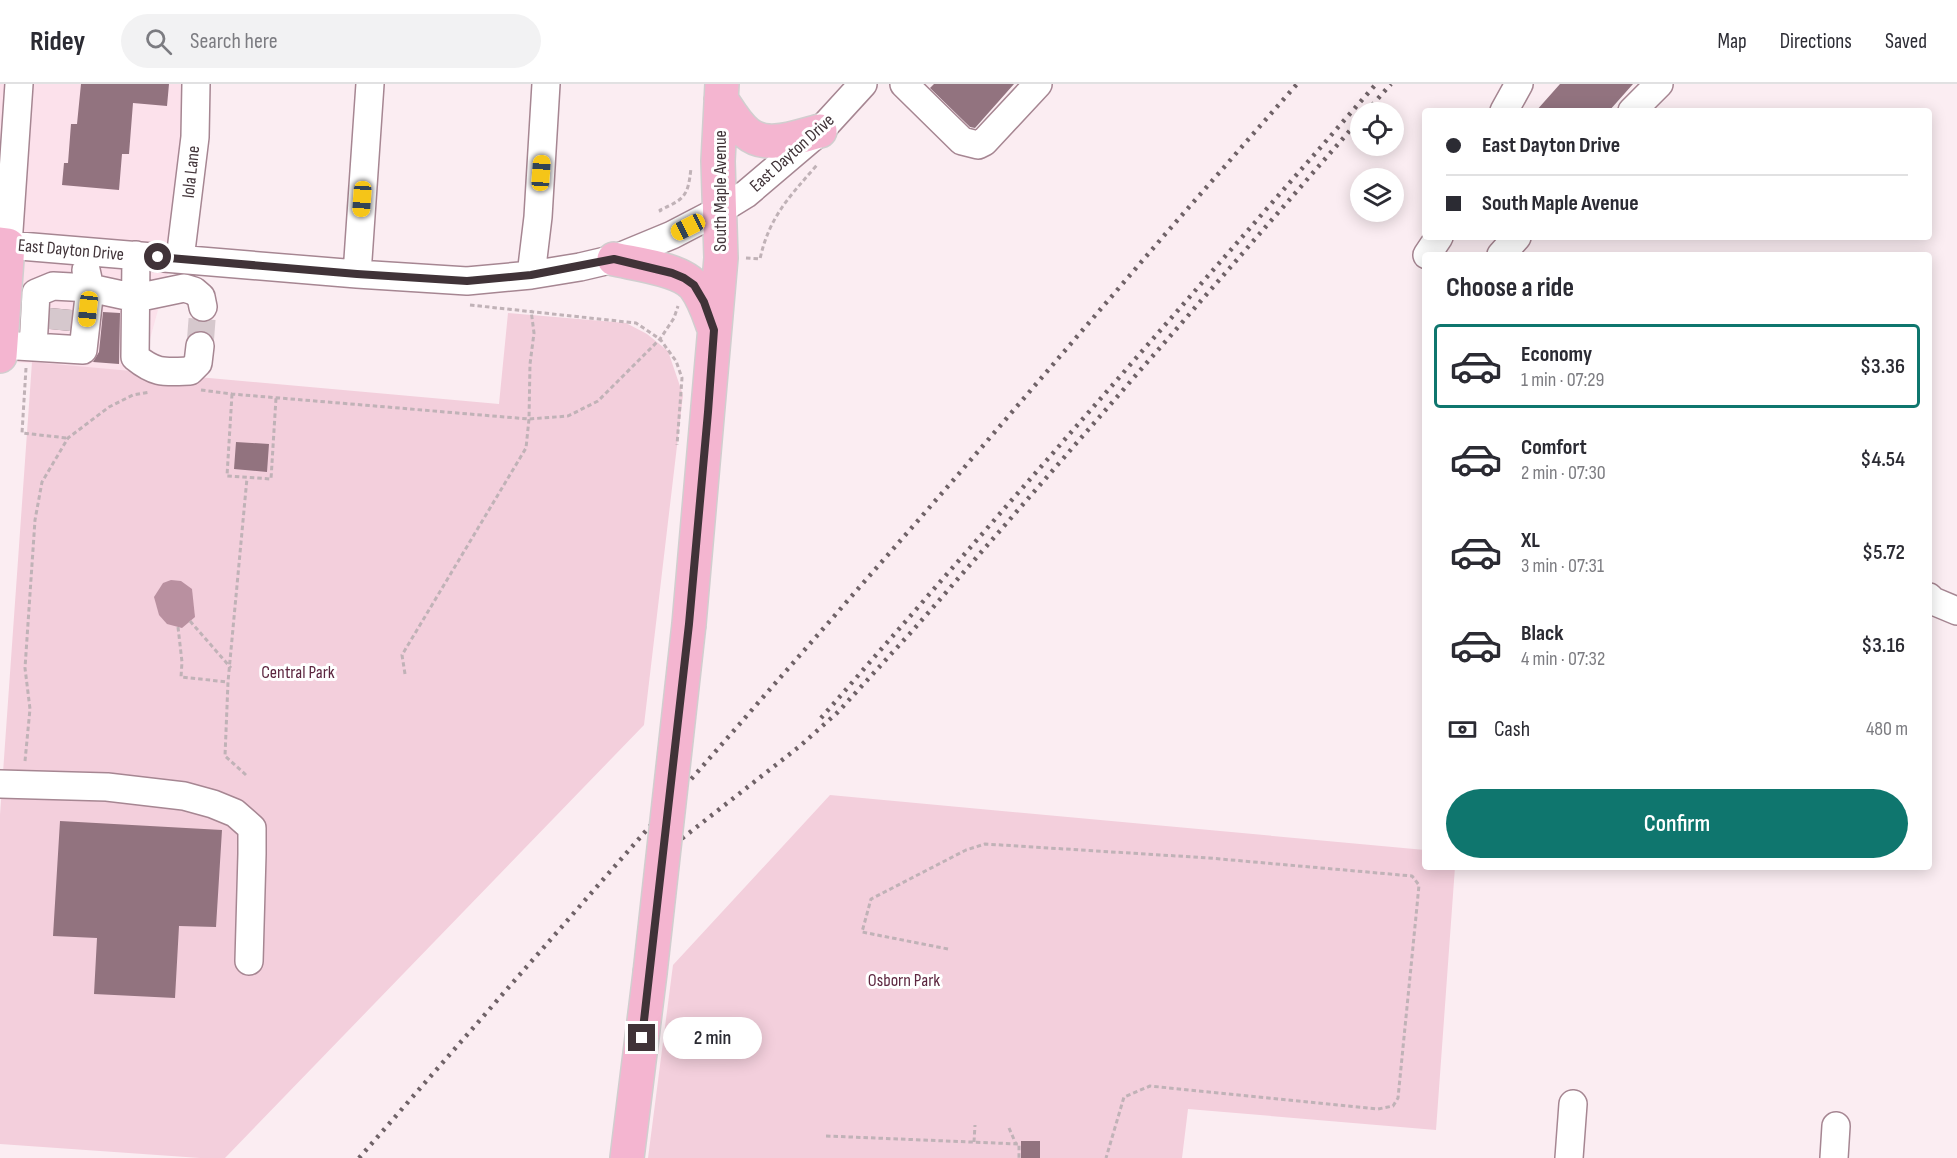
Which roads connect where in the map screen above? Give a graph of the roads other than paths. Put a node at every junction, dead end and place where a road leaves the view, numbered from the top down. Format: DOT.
graph roads {
  1 [pos="19,84"];
  2 [pos="196,84"];
  3 [pos="370,84"];
  4 [pos="546,84"];
  5 [pos="863,84"];
  6 [pos="904,84"];
  7 [pos="1038,84"];
  8 [pos="1519,84"];
  9 [pos="1659,84"];
  10 [pos="721,92"];
  11 [pos="1506,108"];
  12 [pos="1635,108"];
  13 [pos="820,131"];
  14 [pos="720,210"];
  15 [pos="1514,240"];
  16 [pos="4,244"];
  17 [pos="88,251"];
  18 [pos="1504,252"];
  19 [pos="136,255"];
  20 [pos="614,259"];
  21 [pos="180,260"];
  22 [pos="357,274"];
  23 [pos="531,275"];
  24 [pos="136,298"];
  25 [pos="203,307"];
  26 [pos="61,318"];
  27 [pos="714,330"];
  28 [pos="1,345"];
  29 [pos="200,346"];
  30 [pos="0,356"];
  31 [pos="1932,598"];
  32 [pos="1957,611"];
  33 [pos="0,784"];
  34 [pos="249,961"];
  35 [pos="1573,1104"];
  36 [pos="1836,1126"];
  37 [pos="627,1158"];
  38 [pos="1569,1158"];
  39 [pos="1834,1158"];
  1 -- 16 [label="street"];
  2 -- 21 [label="street, Iola Lane"];
  3 -- 22 [label="street"];
  4 -- 23 [label="street"];
  5 -- 13 [label="street, East Dayton Drive"];
  6 -- 7 [label="street"];
  8 -- 11 [label="street"];
  9 -- 12 [label="street"];
  10 -- 13 [label="main road"];
  10 -- 14 [label="main road, South Maple Avenue"];
  13 -- 14 [label="street, East Dayton Drive"];
  14 -- 20 [label="street, East Dayton Drive"];
  14 -- 27 [label="main road, South Maple Avenue"];
  15 -- 18 [label="street"];
  16 -- 17 [label="street, East Dayton Drive"];
  16 -- 28 [label="main road"];
  17 -- 19 [label="street, East Dayton Drive"];
  17 -- 26 [label="street"];
  19 -- 21 [label="street, East Dayton Drive"];
  19 -- 24 [label="street"];
  20 -- 23 [label="street, East Dayton Drive"];
  20 -- 27 [label="main road"];
  21 -- 22 [label="street, East Dayton Drive"];
  22 -- 23 [label="street, East Dayton Drive"];
  24 -- 25 [label="street"];
  24 -- 26 [label="street"];
  24 -- 29 [label="street"];
  26 -- 28 [label="street"];
  27 -- 37 [label="main road, South Maple Avenue, bridge"];
  28 -- 30 [label="main road"];
  31 -- 32 [label="street"];
  33 -- 34 [label="street"];
  35 -- 38 [label="street"];
  36 -- 39 [label="street"];
}
